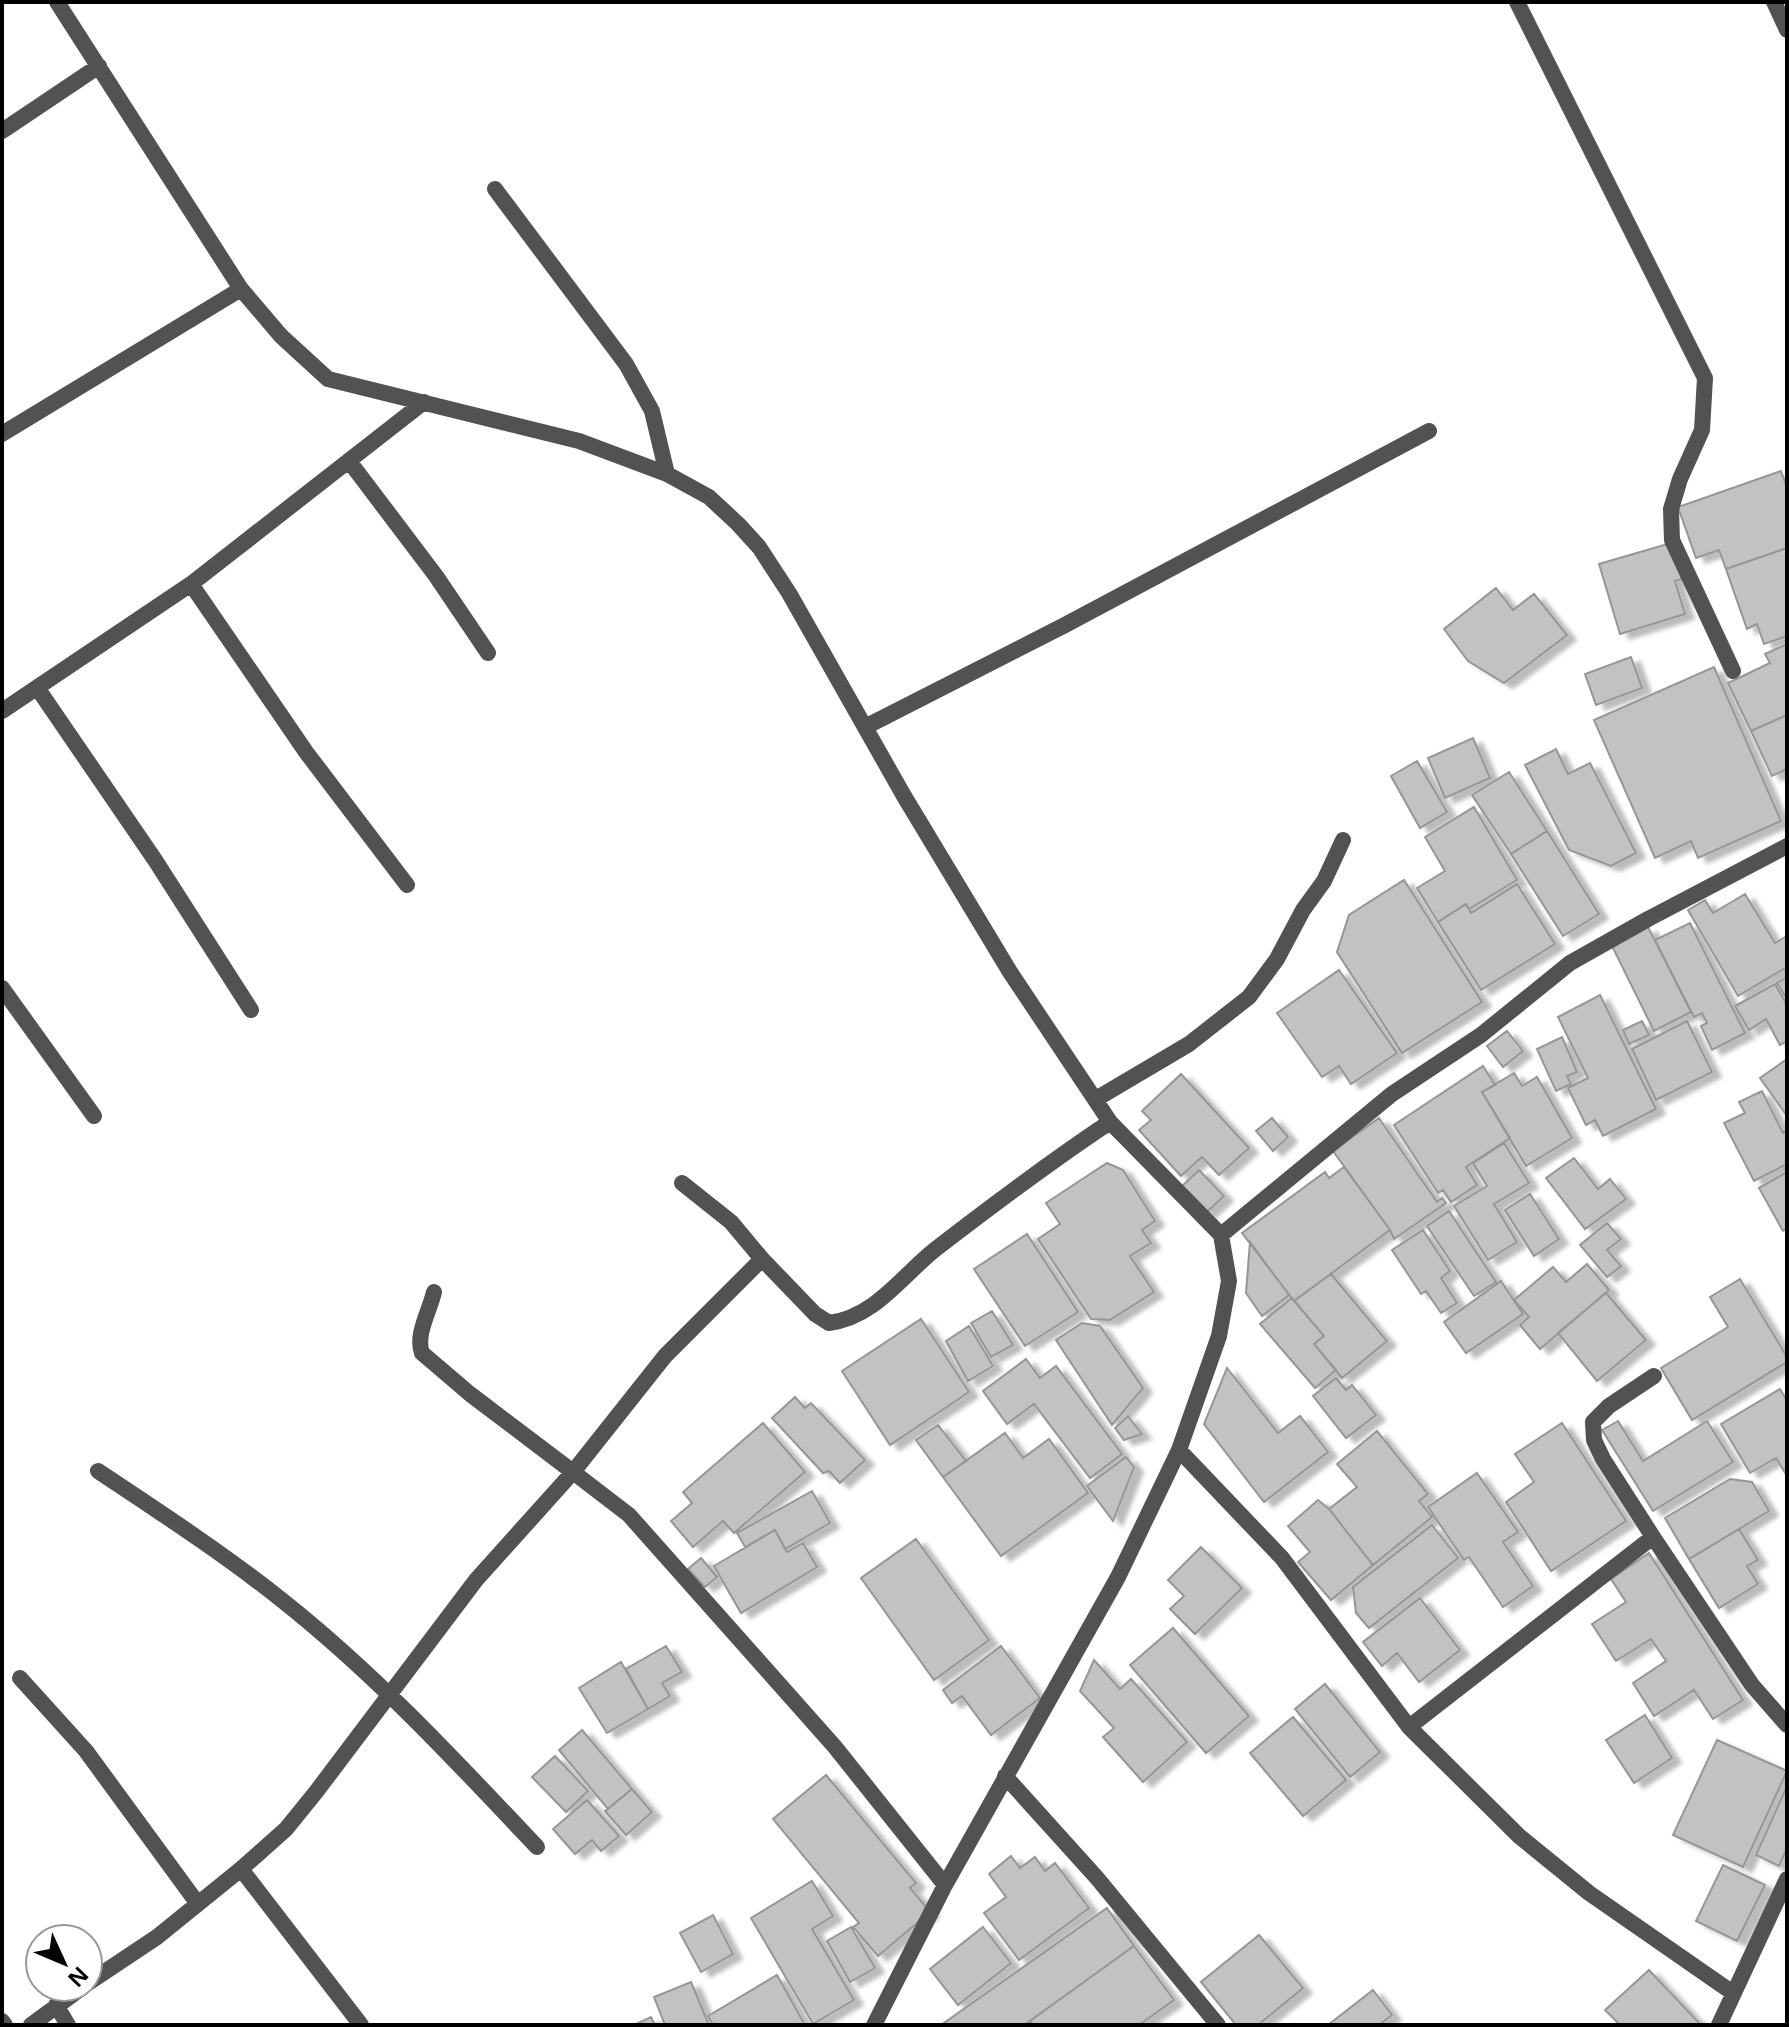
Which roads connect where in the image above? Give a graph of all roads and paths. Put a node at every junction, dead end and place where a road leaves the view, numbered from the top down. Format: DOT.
graph roads {
  1 [pos="57,2"];
  2 [pos="1517,2"];
  3 [pos="1774,2"];
  4 [pos="1787,30"];
  5 [pos="99,66"];
  6 [pos="2,131"];
  7 [pos="495,189"];
  8 [pos="241,289"];
  9 [pos="424,402"];
  10 [pos="1429,431"];
  11 [pos="2,434"];
  12 [pos="349,461"];
  13 [pos="667,474"];
  14 [pos="191,584"];
  15 [pos="488,653"];
  16 [pos="1733,671"];
  17 [pos="38,689"];
  18 [pos="2,711"];
  19 [pos="865,727"];
  20 [pos="1343,840"];
  21 [pos="1787,846"];
  22 [pos="407,885"];
  23 [pos="2,988"];
  24 [pos="251,1010"];
  25 [pos="1096,1099"];
  26 [pos="94,1116"];
  27 [pos="1110,1122"];
  28 [pos="682,1183"];
  29 [pos="1221,1235"];
  30 [pos="762,1259"];
  31 [pos="434,1292"];
  32 [pos="1654,1376"];
  33 [pos="1179,1450"];
  34 [pos="98,1471"];
  35 [pos="573,1472"];
  36 [pos="1653,1537"];
  37 [pos="20,1678"];
  38 [pos="390,1695"];
  39 [pos="1787,1725"];
  40 [pos="1409,1727"];
  41 [pos="1005,1776"];
  42 [pos="537,1847"];
  43 [pos="241,1869"];
  44 [pos="1787,1879"];
  45 [pos="945,1885"];
  46 [pos="198,1904"];
  47 [pos="104,1972"];
  48 [pos="1733,1993"];
  49 [pos="59,2003"];
  50 [pos="56,2005"];
  51 [pos="31,2025"];
  52 [pos="68,2025"];
  53 [pos="361,2025"];
  54 [pos="874,2025"];
  55 [pos="1218,2025"];
  56 [pos="1719,2025"];
  1 -- 5 [label="street"];
  2 -- 16 [label="street"];
  3 -- 4 [label="street"];
  5 -- 6 [label="street"];
  5 -- 8 [label="street"];
  7 -- 13 [label="street"];
  8 -- 9 [label="street"];
  8 -- 11 [label="street"];
  9 -- 12 [label="street"];
  9 -- 13 [label="street"];
  10 -- 19 [label="street"];
  12 -- 14 [label="street"];
  12 -- 15 [label="street"];
  13 -- 19 [label="street"];
  14 -- 17 [label="street"];
  14 -- 22 [label="street"];
  17 -- 18 [label="street"];
  17 -- 24 [label="street"];
  19 -- 25 [label="street"];
  20 -- 25 [label="street"];
  21 -- 29 [label="street"];
  23 -- 26 [label="street"];
  25 -- 27 [label="street"];
  27 -- 29 [label="street"];
  27 -- 30 [label="street"];
  28 -- 30 [label="street"];
  29 -- 33 [label="street"];
  30 -- 35 [label="street"];
  31 -- 35 [label="street"];
  32 -- 36 [label="street"];
  33 -- 40 [label="street"];
  33 -- 41 [label="street"];
  34 -- 38 [label="street"];
  35 -- 38 [label="street"];
  35 -- 45 [label="street"];
  36 -- 39 [label="street"];
  36 -- 40 [label="street"];
  37 -- 46 [label="street"];
  38 -- 42 [label="street"];
  38 -- 43 [label="street"];
  40 -- 48 [label="street"];
  41 -- 45 [label="street"];
  41 -- 55 [label="street"];
  43 -- 46 [label="street"];
  43 -- 53 [label="street"];
  44 -- 48 [label="street"];
  45 -- 54 [label="street"];
  46 -- 47 [label="street"];
  48 -- 56 [label="street"];
  49 -- 50 [label="street"];
  50 -- 51 [label="street"];
  50 -- 52 [label="street"];
}
